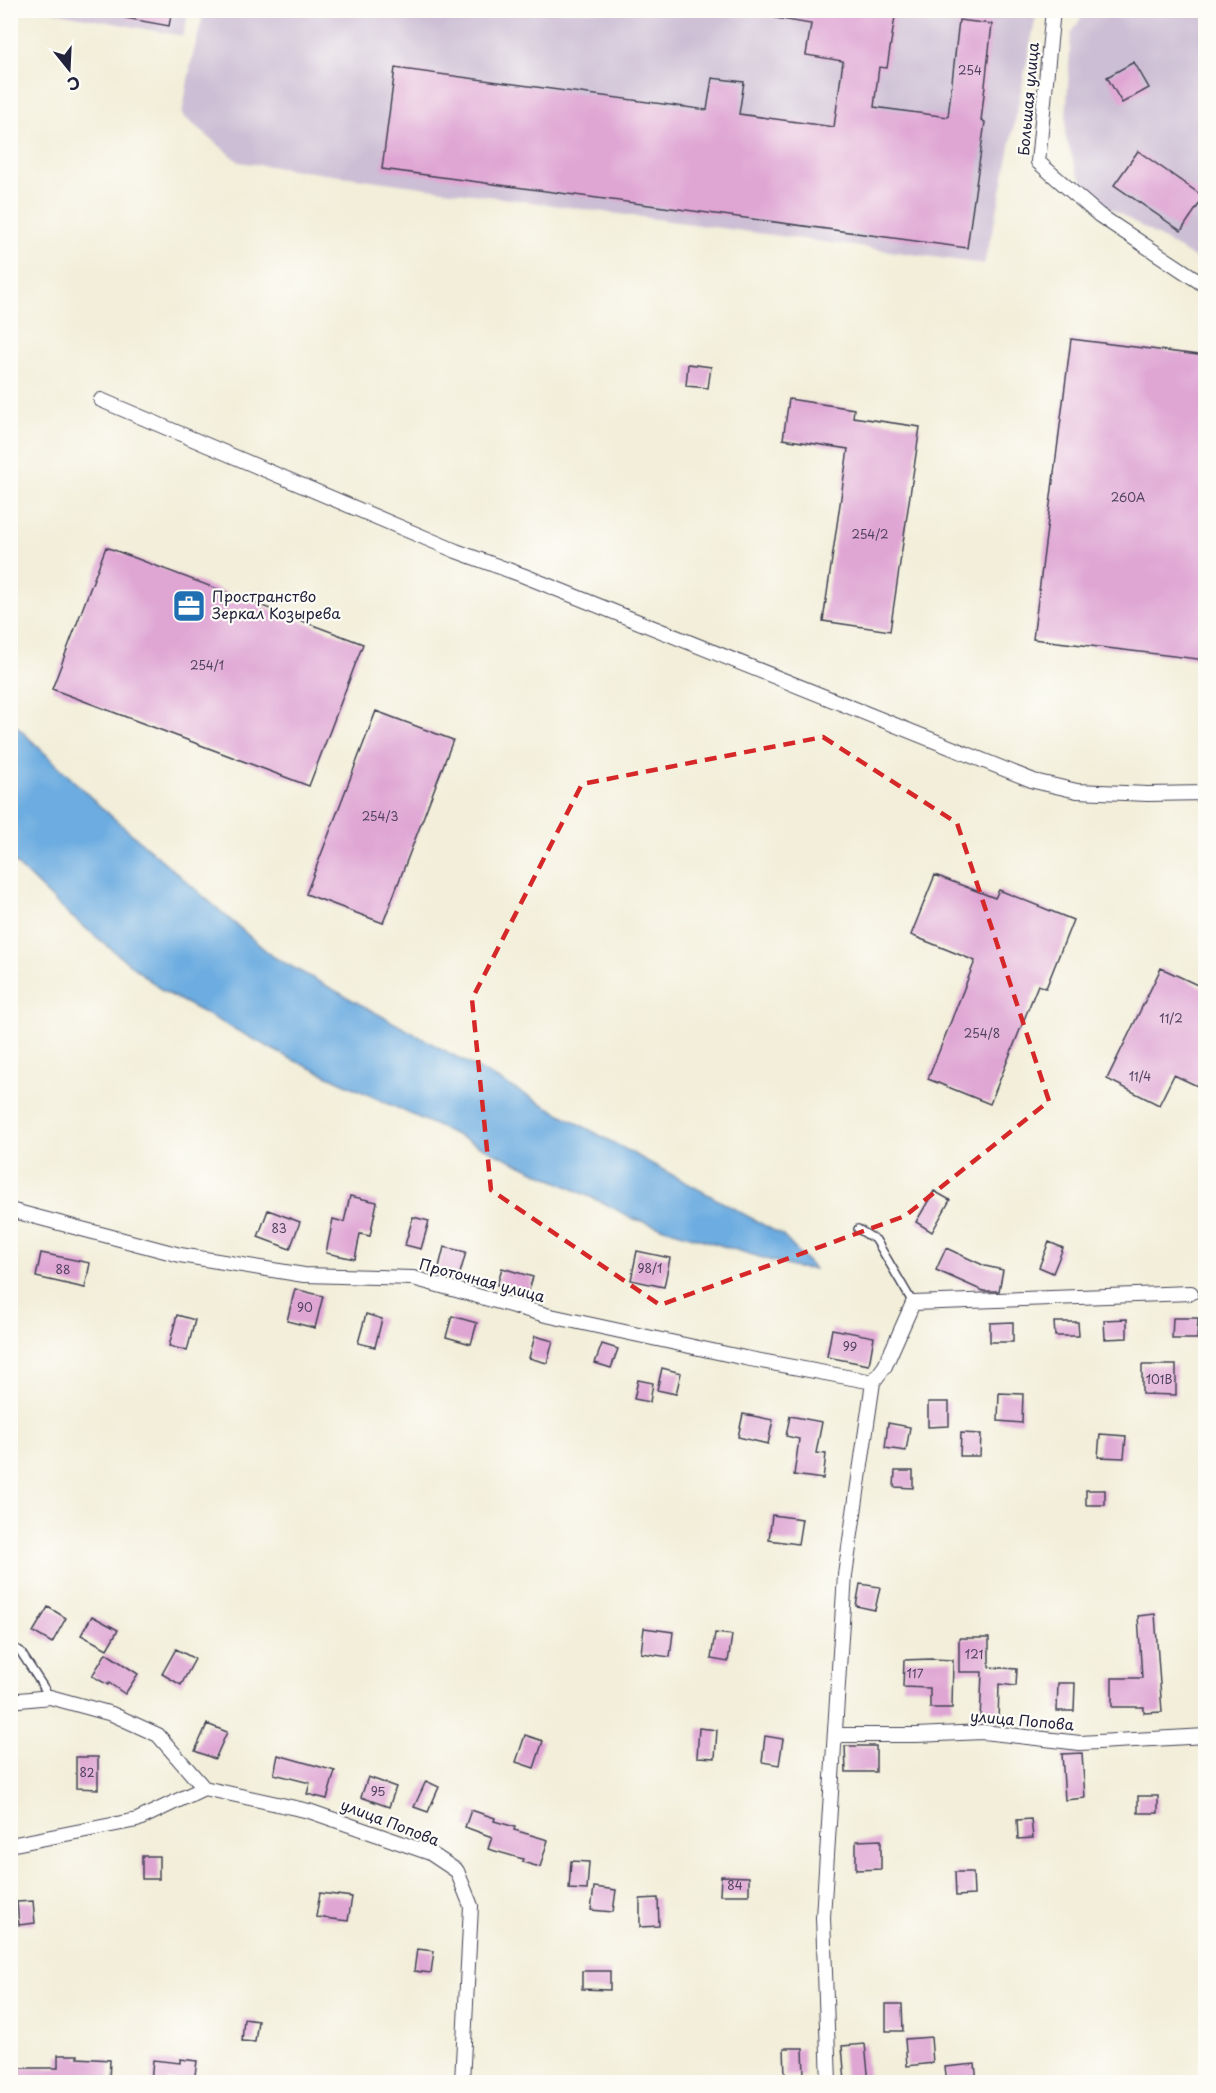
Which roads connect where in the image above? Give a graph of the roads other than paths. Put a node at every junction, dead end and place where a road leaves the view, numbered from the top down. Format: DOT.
graph roads {
  1 [pos="1053,10"];
  2 [pos="1206,286"];
  3 [pos="101,400"];
  4 [pos="1206,793"];
  5 [pos="10,1210"];
  6 [pos="858,1229"];
  7 [pos="1191,1293"];
  8 [pos="913,1303"];
  9 [pos="873,1382"];
  10 [pos="10,1646"];
  11 [pos="50,1697"];
  12 [pos="10,1701"];
  13 [pos="836,1735"];
  14 [pos="1206,1736"];
  15 [pos="204,1788"];
  16 [pos="10,1845"];
  17 [pos="462,2082"];
  18 [pos="829,2082"];
  1 -- 2 [label="street, Большая улица"];
  3 -- 4 [label="street"];
  5 -- 9 [label="street, Проточная улица"];
  6 -- 8 [label="lane"];
  7 -- 8 [label="street"];
  8 -- 9 [label="street"];
  9 -- 13 [label="street"];
  10 -- 11 [label="lane"];
  11 -- 12 [label="street"];
  11 -- 15 [label="street"];
  13 -- 14 [label="street, улица Попова"];
  13 -- 18 [label="street"];
  15 -- 16 [label="street"];
  15 -- 17 [label="street, улица Попова"];
}
